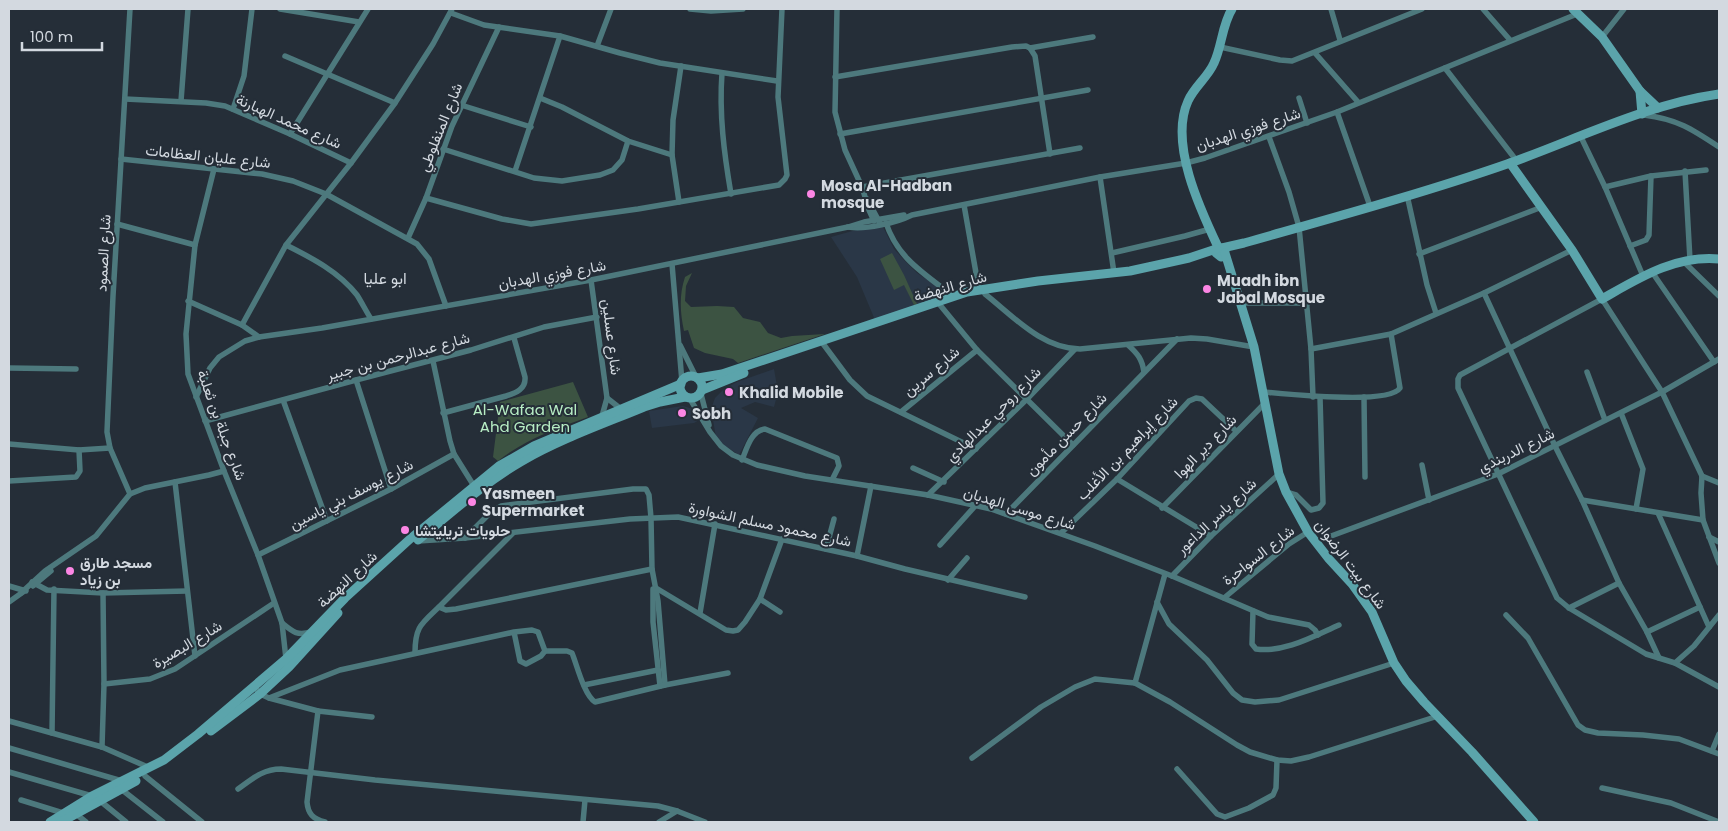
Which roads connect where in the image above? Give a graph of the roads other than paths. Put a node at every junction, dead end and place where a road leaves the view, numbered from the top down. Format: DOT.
graph roads {
  1 [pos="130,9"];
  2 [pos="188,9"];
  3 [pos="252,9"];
  4 [pos="280,9"];
  5 [pos="368,9"];
  6 [pos="610,9"];
  7 [pos="690,9"];
  8 [pos="743,9"];
  9 [pos="782,9"];
  10 [pos="837,9"];
  11 [pos="1232,9"];
  12 [pos="1331,9"];
  13 [pos="1422,9"];
  14 [pos="1482,9"];
  15 [pos="1624,9"];
  16 [pos="452,11"];
  17 [pos="1575,11"];
  18 [pos="359,22"];
  19 [pos="499,27"];
  20 [pos="560,36"];
  21 [pos="1093,37"];
  22 [pos="1602,37"];
  23 [pos="1340,40"];
  24 [pos="1510,40"];
  25 [pos="597,46"];
  26 [pos="1220,47"];
  27 [pos="1030,48"];
  28 [pos="1315,53"];
  29 [pos="285,56"];
  30 [pos="681,66"];
  31 [pos="1445,68"];
  32 [pos="722,73"];
  33 [pos="328,74"];
  34 [pos="835,77"];
  35 [pos="777,81"];
  36 [pos="1088,90"];
  37 [pos="1640,91"];
  38 [pos="1719,94"];
  39 [pos="540,98"];
  40 [pos="1299,98"];
  41 [pos="125,99"];
  42 [pos="1040,99"];
  43 [pos="181,102"];
  44 [pos="1358,102"];
  45 [pos="395,103"];
  46 [pos="461,105"];
  47 [pos="1658,108"];
  48 [pos="233,109"];
  49 [pos="1337,112"];
  50 [pos="1642,114"];
  51 [pos="1307,123"];
  52 [pos="530,127"];
  53 [pos="290,134"];
  54 [pos="840,134"];
  55 [pos="1580,136"];
  56 [pos="1269,137"];
  57 [pos="628,142"];
  58 [pos="1719,146"];
  59 [pos="1080,148"];
  60 [pos="443,149"];
  61 [pos="1050,154"];
  62 [pos="672,155"];
  63 [pos="121,159"];
  64 [pos="1513,161"];
  65 [pos="351,163"];
  66 [pos="1186,163"];
  67 [pos="214,169"];
  68 [pos="1706,170"];
  69 [pos="515,171"];
  70 [pos="1685,172"];
  71 [pos="1651,176"];
  72 [pos="1100,177"];
  73 [pos="862,187"];
  74 [pos="1605,187"];
  75 [pos="326,194"];
  76 [pos="731,194"];
  77 [pos="1407,195"];
  78 [pos="426,198"];
  79 [pos="867,199"];
  80 [pos="679,202"];
  81 [pos="964,205"];
  82 [pos="1370,206"];
  83 [pos="1542,207"];
  84 [pos="869,210"];
  85 [pos="864,222"];
  86 [pos="879,222"];
  87 [pos="117,224"];
  88 [pos="848,227"];
  89 [pos="1299,227"];
  90 [pos="1210,229"];
  91 [pos="408,238"];
  92 [pos="195,245"];
  93 [pos="286,245"];
  94 [pos="1630,246"];
  95 [pos="1572,250"];
  96 [pos="1221,252"];
  97 [pos="1112,253"];
  98 [pos="1419,254"];
  99 [pos="1718,258"];
  100 [pos="1687,261"];
  101 [pos="672,264"];
  102 [pos="1652,272"];
  103 [pos="1114,273"];
  104 [pos="1643,276"];
  105 [pos="591,280"];
  106 [pos="982,292"];
  107 [pos="1484,293"];
  108 [pos="953,296"];
  109 [pos="1719,296"];
  110 [pos="1602,299"];
  111 [pos="188,301"];
  112 [pos="1308,303"];
  113 [pos="1242,304"];
  114 [pos="940,305"];
  115 [pos="446,306"];
  116 [pos="1436,313"];
  117 [pos="596,317"];
  118 [pos="370,319"];
  119 [pos="242,325"];
  120 [pos="1391,334"];
  121 [pos="259,337"];
  122 [pos="514,338"];
  123 [pos="1177,340"];
  124 [pos="679,343"];
  125 [pos="823,344"];
  126 [pos="1128,346"];
  127 [pos="1254,347"];
  128 [pos="1075,349"];
  129 [pos="1312,349"];
  130 [pos="1509,349"];
  131 [pos="977,350"];
  132 [pos="1717,360"];
  133 [pos="433,361"];
  134 [pos="9,368"];
  135 [pos="76,369"];
  136 [pos="1144,372"];
  137 [pos="1588,372"];
  138 [pos="697,377"];
  139 [pos="356,380"];
  140 [pos="681,383"];
  141 [pos="702,392"];
  142 [pos="1264,392"];
  143 [pos="1662,392"];
  144 [pos="1312,397"];
  145 [pos="1320,397"];
  146 [pos="1364,397"];
  147 [pos="196,398"];
  148 [pos="607,398"];
  149 [pos="688,398"];
  150 [pos="1026,399"];
  151 [pos="283,400"];
  152 [pos="1266,402"];
  153 [pos="621,409"];
  154 [pos="901,412"];
  155 [pos="443,413"];
  156 [pos="1621,413"];
  157 [pos="602,416"];
  158 [pos="1605,420"];
  159 [pos="205,421"];
  160 [pos="1236,431"];
  161 [pos="710,432"];
  162 [pos="9,444"];
  163 [pos="1074,445"];
  164 [pos="1554,446"];
  165 [pos="110,448"];
  166 [pos="976,449"];
  167 [pos="79,450"];
  168 [pos="454,454"];
  169 [pos="742,460"];
  170 [pos="1422,465"];
  171 [pos="913,468"];
  172 [pos="224,471"];
  173 [pos="1279,474"];
  174 [pos="1498,474"];
  175 [pos="1702,476"];
  176 [pos="1365,477"];
  177 [pos="1117,479"];
  178 [pos="832,480"];
  179 [pos="9,481"];
  180 [pos="175,482"];
  181 [pos="944,482"];
  182 [pos="1719,483"];
  183 [pos="474,486"];
  184 [pos="871,486"];
  185 [pos="391,489"];
  186 [pos="1286,492"];
  187 [pos="130,494"];
  188 [pos="928,496"];
  189 [pos="1430,500"];
  190 [pos="1582,500"];
  191 [pos="976,505"];
  192 [pos="1162,508"];
  193 [pos="1636,509"];
  194 [pos="1658,512"];
  195 [pos="1006,514"];
  196 [pos="651,518"];
  197 [pos="834,519"];
  198 [pos="327,520"];
  199 [pos="1703,520"];
  200 [pos="715,524"];
  201 [pos="1308,532"];
  202 [pos="513,533"];
  203 [pos="1061,533"];
  204 [pos="1210,536"];
  205 [pos="1710,537"];
  206 [pos="465,538"];
  207 [pos="782,540"];
  208 [pos="416,542"];
  209 [pos="1315,542"];
  210 [pos="1719,542"];
  211 [pos="940,545"];
  212 [pos="826,550"];
  213 [pos="258,556"];
  214 [pos="857,556"];
  215 [pos="967,558"];
  216 [pos="1719,563"];
  217 [pos="652,569"];
  218 [pos="1165,574"];
  219 [pos="1172,576"];
  220 [pos="653,579"];
  221 [pos="948,580"];
  222 [pos="36,581"];
  223 [pos="1619,583"];
  224 [pos="9,586"];
  225 [pos="656,588"];
  226 [pos="53,589"];
  227 [pos="24,591"];
  228 [pos="187,591"];
  229 [pos="104,593"];
  230 [pos="1025,597"];
  231 [pos="1224,598"];
  232 [pos="760,599"];
  233 [pos="9,602"];
  234 [pos="1157,602"];
  235 [pos="274,603"];
  236 [pos="1700,606"];
  237 [pos="439,607"];
  238 [pos="1569,608"];
  239 [pos="780,612"];
  240 [pos="1253,612"];
  241 [pos="700,613"];
  242 [pos="1506,615"];
  243 [pos="1719,615"];
  244 [pos="656,622"];
  245 [pos="282,623"];
  246 [pos="1339,625"];
  247 [pos="1709,627"];
  248 [pos="312,632"];
  249 [pos="514,632"];
  250 [pos="657,632"];
  251 [pos="1647,632"];
  252 [pos="1318,635"];
  253 [pos="545,650"];
  254 [pos="415,653"];
  255 [pos="195,656"];
  256 [pos="1658,658"];
  257 [pos="286,659"];
  258 [pos="1394,662"];
  259 [pos="1675,663"];
  260 [pos="658,670"];
  261 [pos="728,673"];
  262 [pos="1136,683"];
  263 [pos="104,684"];
  264 [pos="584,685"];
  265 [pos="662,685"];
  266 [pos="1719,687"];
  267 [pos="258,690"];
  268 [pos="269,698"];
  269 [pos="318,711"];
  270 [pos="1438,716"];
  271 [pos="372,717"];
  272 [pos="9,721"];
  273 [pos="52,733"];
  274 [pos="1719,734"];
  275 [pos="102,747"];
  276 [pos="9,748"];
  277 [pos="1712,751"];
  278 [pos="1719,754"];
  279 [pos="972,758"];
  280 [pos="1277,760"];
  281 [pos="150,768"];
  282 [pos="1177,768"];
  283 [pos="9,772"];
  284 [pos="312,772"];
  285 [pos="145,776"];
  286 [pos="122,785"];
  287 [pos="1602,788"];
  288 [pos="238,789"];
  289 [pos="95,798"];
  290 [pos="21,800"];
  291 [pos="586,800"];
  292 [pos="677,811"];
  293 [pos="76,814"];
  294 [pos="62,820"];
  295 [pos="50,822"];
  296 [pos="86,822"];
  297 [pos="126,822"];
  298 [pos="163,822"];
  299 [pos="202,822"];
  300 [pos="325,822"];
  301 [pos="583,822"];
  302 [pos="659,822"];
  303 [pos="705,822"];
  304 [pos="1534,822"];
  305 [pos="1719,822"];
  1 -- 41 [label="street, شارع الصمود"];
  2 -- 43 [label="street"];
  3 -- 48 [label="street"];
  4 -- 18 [label="street"];
  5 -- 18 [label="street"];
  6 -- 25 [label="street"];
  7 -- 8 [label="street"];
  9 -- 35 [label="street"];
  10 -- 34 [label="street"];
  11 -- 26 [label="street, شارع بيت الرضوان"];
  12 -- 23 [label="street"];
  13 -- 23 [label="street"];
  14 -- 24 [label="street"];
  15 -- 22 [label="street"];
  16 -- 19 [label="street"];
  16 -- 45 [label="street"];
  17 -- 22 [label="street"];
  17 -- 24 [label="street, شارع فوزي الهدبان"];
  18 -- 33 [label="street"];
  19 -- 20 [label="street"];
  19 -- 46 [label="street, شارع المنفلوطي"];
  20 -- 25 [label="street"];
  20 -- 39 [label="street"];
  21 -- 27 [label="street"];
  22 -- 37 [label="street"];
  23 -- 28 [label="street"];
  24 -- 31 [label="street, شارع فوزي الهدبان"];
  25 -- 30 [label="street"];
  26 -- 28 [label="street"];
  26 -- 66 [label="street, شارع بيت الرضوان"];
  27 -- 34 [label="street"];
  27 -- 42 [label="street"];
  28 -- 44 [label="street"];
  29 -- 33 [label="street"];
  30 -- 32 [label="street"];
  30 -- 62 [label="street"];
  31 -- 44 [label="street, شارع فوزي الهدبان"];
  31 -- 64 [label="street"];
  32 -- 35 [label="street"];
  32 -- 76 [label="street"];
  33 -- 45 [label="street"];
  33 -- 53 [label="street"];
  34 -- 54 [label="street"];
  35 -- 76 [label="street"];
  36 -- 42 [label="street"];
  37 -- 47 [label="street"];
  37 -- 50 [label="street"];
  38 -- 47 [label="street"];
  39 -- 52 [label="street"];
  39 -- 57 [label="street"];
  40 -- 51 [label="street"];
  41 -- 43 [label="street, شارع محمد الهبارنة"];
  41 -- 63 [label="street, شارع الصمود"];
  42 -- 54 [label="street"];
  42 -- 61 [label="street"];
  43 -- 48 [label="street, شارع محمد الهبارنة"];
  44 -- 49 [label="street, شارع فوزي الهدبان"];
  45 -- 65 [label="street"];
  46 -- 52 [label="street"];
  46 -- 60 [label="street, شارع المنفلوطي"];
  47 -- 50 [label="street"];
  48 -- 53 [label="street, شارع محمد الهبارنة"];
  49 -- 51 [label="street, شارع فوزي الهدبان"];
  49 -- 82 [label="street"];
  50 -- 55 [label="street"];
  50 -- 58 [label="street"];
  51 -- 56 [label="street, شارع فوزي الهدبان"];
  52 -- 69 [label="street"];
  53 -- 65 [label="street, شارع محمد الهبارنة"];
  54 -- 73 [label="street"];
  55 -- 64 [label="street"];
  55 -- 74 [label="street"];
  56 -- 66 [label="street, شارع فوزي الهدبان"];
  56 -- 89 [label="street"];
  57 -- 62 [label="street"];
  57 -- 69 [label="street"];
  59 -- 61 [label="street"];
  60 -- 69 [label="street"];
  60 -- 78 [label="street, شارع المنفلوطي"];
  61 -- 73 [label="street"];
  62 -- 80 [label="street"];
  63 -- 67 [label="street, شارع عليان العظامات"];
  63 -- 87 [label="street, شارع الصمود"];
  64 -- 77 [label="street"];
  64 -- 83 [label="street"];
  65 -- 75 [label="street"];
  66 -- 72 [label="street, شارع فوزي الهدبان"];
  66 -- 90 [label="street, شارع بيت الرضوان"];
  67 -- 75 [label="street, شارع عليان العظامات"];
  67 -- 92 [label="street, شارع جبلة بن ثعلبة"];
  68 -- 70 [label="street"];
  70 -- 71 [label="street"];
  70 -- 100 [label="street"];
  71 -- 74 [label="street"];
  71 -- 94 [label="street"];
  72 -- 81 [label="street, شارع فوزي الهدبان"];
  72 -- 97 [label="street"];
  73 -- 79 [label="street"];
  74 -- 94 [label="street"];
  75 -- 91 [label="street, شارع عليان العظامات"];
  75 -- 93 [label="street"];
  76 -- 80 [label="street"];
  77 -- 82 [label="street"];
  77 -- 98 [label="street"];
  78 -- 80 [label="street"];
  78 -- 91 [label="street, شارع المنفلوطي"];
  79 -- 84 [label="street"];
  79 -- 86 [label="street"];
  81 -- 86 [label="street, شارع فوزي الهدبان"];
  81 -- 106 [label="street"];
  82 -- 89 [label="street"];
  83 -- 95 [label="street"];
  83 -- 98 [label="street"];
  84 -- 85 [label="street"];
  84 -- 86 [label="street"];
  85 -- 86 [label="street, شارع فوزي الهدبان"];
  85 -- 88 [label="street, شارع فوزي الهدبان"];
  86 -- 88 [label="street, شارع فوزي الهدبان"];
  86 -- 108 [label="street"];
  87 -- 92 [label="street"];
  87 -- 165 [label="street, شارع الصمود"];
  88 -- 101 [label="street, شارع فوزي الهدبان"];
  89 -- 96 [label="street"];
  89 -- 112 [label="street"];
  90 -- 96 [label="street, شارع بيت الرضوان"];
  90 -- 97 [label="street"];
  91 -- 115 [label="street, شارع عليان العظامات"];
  92 -- 111 [label="street, شارع جبلة بن ثعلبة"];
  93 -- 118 [label="street"];
  93 -- 119 [label="street"];
  94 -- 104 [label="street"];
  95 -- 107 [label="street"];
  95 -- 110 [label="street"];
  96 -- 103 [label="street, شارع النهضة"];
  96 -- 106 [label="street, شارع النهضة"];
  96 -- 113 [label="street, شارع بيت الرضوان"];
  97 -- 103 [label="street"];
  98 -- 116 [label="street"];
  99 -- 100 [label="street"];
  100 -- 102 [label="street"];
  100 -- 109 [label="street"];
  101 -- 105 [label="street, شارع فوزي الهدبان"];
  101 -- 124 [label="street"];
  102 -- 104 [label="street"];
  102 -- 132 [label="street"];
  103 -- 106 [label="street, شارع النهضة"];
  104 -- 110 [label="street"];
  105 -- 115 [label="street, شارع فوزي الهدبان"];
  105 -- 117 [label="street, شارع عسلين"];
  106 -- 108 [label="street, شارع النهضة"];
  106 -- 114 [label="street, شارع النهضة"];
  106 -- 128 [label="street"];
  107 -- 116 [label="street"];
  107 -- 130 [label="street"];
  108 -- 125 [label="street, شارع النهضة"];
  110 -- 130 [label="street"];
  110 -- 143 [label="street"];
  111 -- 119 [label="street"];
  111 -- 147 [label="street, شارع جبلة بن ثعلبة"];
  112 -- 113 [label="street"];
  112 -- 129 [label="street"];
  113 -- 127 [label="street, شارع بيت الرضوان"];
  114 -- 125 [label="street, شارع النهضة"];
  114 -- 131 [label="street"];
  115 -- 118 [label="street, شارع فوزي الهدبان"];
  116 -- 120 [label="street"];
  117 -- 122 [label="street, شارع عبدالرحمن بن جبير"];
  117 -- 148 [label="street, شارع عسلين"];
  118 -- 121 [label="street, شارع فوزي الهدبان"];
  119 -- 121 [label="street"];
  120 -- 129 [label="street"];
  120 -- 146 [label="street"];
  121 -- 147 [label="street, شارع فوزي الهدبان"];
  122 -- 133 [label="street, شارع عبدالرحمن بن جبير"];
  122 -- 155 [label="street"];
  123 -- 126 [label="street"];
  123 -- 127 [label="street"];
  123 -- 136 [label="street, شارع حسن مأمون"];
  124 -- 138 [label="street"];
  124 -- 140 [label="street"];
  125 -- 138 [label="street, شارع النهضة"];
  125 -- 141 [label="street, شارع النهضة"];
  125 -- 154 [label="street"];
  126 -- 128 [label="street"];
  126 -- 136 [label="street"];
  127 -- 142 [label="street, شارع بيت الرضوان"];
  128 -- 150 [label="street, شارع روحي عبدالهادي"];
  129 -- 144 [label="street"];
  130 -- 164 [label="street"];
  130 -- 174 [label="street"];
  131 -- 150 [label="street"];
  131 -- 154 [label="street, شارع سرين"];
  132 -- 143 [label="street, شارع الدربندي"];
  133 -- 139 [label="street, شارع عبدالرحمن بن جبير"];
  133 -- 155 [label="street"];
  134 -- 135 [label="street"];
  136 -- 163 [label="street, شارع حسن مأمون"];
  137 -- 158 [label="street"];
  138 -- 140 [label="street"];
  138 -- 141 [label="street"];
  139 -- 151 [label="street, شارع عبدالرحمن بن جبير"];
  139 -- 185 [label="street"];
  140 -- 149 [label="street"];
  140 -- 153 [label="street, شارع النهضة"];
  141 -- 149 [label="street"];
  141 -- 161 [label="street, شارع موسى الهدبان"];
  142 -- 144 [label="street"];
  142 -- 152 [label="street, شارع بيت الرضوان"];
  143 -- 156 [label="street, شارع الدربندي"];
  143 -- 175 [label="street"];
  144 -- 145 [label="street"];
  145 -- 146 [label="street"];
  145 -- 186 [label="street"];
  146 -- 176 [label="street"];
  147 -- 159 [label="street, شارع جبلة بن ثعلبة"];
  148 -- 153 [label="street, شارع عسلين"];
  148 -- 157 [label="street, شارع عسلين"];
  149 -- 161 [label="street, شارع موسى الهدبان"];
  149 -- 208 [label="street, شارع النهضة"];
  150 -- 163 [label="street"];
  150 -- 166 [label="street, شارع روحي عبدالهادي"];
  151 -- 159 [label="street, شارع عبدالرحمن بن جبير"];
  151 -- 198 [label="street"];
  152 -- 160 [label="street, شارع دير الهوا"];
  152 -- 173 [label="street, شارع بيت الرضوان"];
  153 -- 157 [label="street, شارع النهضة"];
  154 -- 166 [label="street"];
  155 -- 168 [label="street"];
  156 -- 158 [label="street, شارع الدربندي"];
  156 -- 193 [label="street"];
  157 -- 183 [label="street, شارع النهضة"];
  158 -- 164 [label="street, شارع الدربندي"];
  159 -- 172 [label="street, شارع جبلة بن ثعلبة"];
  160 -- 177 [label="street, شارع إبراهيم بن الأغلب"];
  160 -- 192 [label="street, شارع دير الهوا"];
  161 -- 169 [label="street, شارع موسى الهدبان"];
  162 -- 167 [label="street"];
  163 -- 195 [label="street, شارع حسن مأمون"];
  164 -- 174 [label="street, شارع الدربندي"];
  164 -- 190 [label="street"];
  165 -- 167 [label="street"];
  165 -- 187 [label="street, شارع الصمود"];
  166 -- 181 [label="street, شارع روحي عبدالهادي"];
  167 -- 179 [label="street"];
  168 -- 183 [label="street"];
  168 -- 185 [label="street, شارع يوسف بني ياسين"];
  169 -- 178 [label="street, شارع موسى الهدبان"];
  169 -- 178 [label="street"];
  170 -- 189 [label="street"];
  171 -- 181 [label="street"];
  172 -- 180 [label="street"];
  172 -- 213 [label="street, شارع جبلة بن ثعلبة"];
  173 -- 186 [label="street, شارع بيت الرضوان"];
  173 -- 204 [label="street, شارع ياسر الداعور"];
  174 -- 189 [label="street, شارع الدربندي"];
  174 -- 238 [label="street"];
  175 -- 182 [label="street"];
  175 -- 199 [label="street"];
  177 -- 192 [label="street"];
  177 -- 203 [label="street, شارع إبراهيم بن الأغلب"];
  178 -- 184 [label="street, شارع موسى الهدبان"];
  180 -- 187 [label="street"];
  180 -- 228 [label="street"];
  181 -- 188 [label="street, شارع روحي عبدالهادي"];
  183 -- 248 [label="street, شارع النهضة"];
  184 -- 188 [label="street, شارع موسى الهدبان"];
  184 -- 214 [label="street"];
  185 -- 198 [label="street, شارع يوسف بني ياسين"];
  186 -- 201 [label="street, شارع بيت الرضوان"];
  187 -- 222 [label="street"];
  188 -- 191 [label="street, شارع موسى الهدبان"];
  189 -- 209 [label="street, شارع الدربندي"];
  190 -- 193 [label="street"];
  190 -- 223 [label="street"];
  191 -- 195 [label="street, شارع موسى الهدبان"];
  191 -- 211 [label="street"];
  192 -- 204 [label="street"];
  193 -- 194 [label="street"];
  194 -- 199 [label="street"];
  194 -- 236 [label="street"];
  195 -- 203 [label="street, شارع موسى الهدبان"];
  196 -- 200 [label="street, شارع محمود مسلم الشواورة"];
  196 -- 202 [label="street, شارع محمود مسلم الشواورة"];
  196 -- 206 [label="street"];
  196 -- 217 [label="street"];
  197 -- 212 [label="street"];
  198 -- 213 [label="street, شارع يوسف بني ياسين"];
  199 -- 205 [label="street"];
  200 -- 207 [label="street, شارع محمود مسلم الشواورة"];
  200 -- 241 [label="street"];
  201 -- 209 [label="street, شارع بيت الرضوان"];
  201 -- 231 [label="street, شارع السواحرة"];
  202 -- 206 [label="street, شارع محمود مسلم الشواورة"];
  202 -- 237 [label="street"];
  203 -- 218 [label="street, شارع موسى الهدبان"];
  204 -- 219 [label="street, شارع ياسر الداعور"];
  205 -- 210 [label="street"];
  205 -- 216 [label="street"];
  206 -- 208 [label="street, شارع محمود مسلم الشواورة"];
  207 -- 212 [label="street, شارع محمود مسلم الشواورة"];
  207 -- 232 [label="street"];
  208 -- 267 [label="street, شارع النهضة"];
  209 -- 258 [label="street, شارع بيت الرضوان"];
  212 -- 214 [label="street, شارع محمود مسلم الشواورة"];
  213 -- 235 [label="street, شارع جبلة بن ثعلبة"];
  214 -- 221 [label="street, شارع محمود مسلم الشواورة"];
  215 -- 221 [label="street"];
  217 -- 220 [label="street"];
  217 -- 237 [label="street"];
  218 -- 219 [label="street, شارع موسى الهدبان"];
  218 -- 234 [label="street"];
  219 -- 231 [label="street, شارع موسى الهدبان"];
  220 -- 225 [label="street"];
  220 -- 244 [label="street"];
  221 -- 230 [label="street, شارع محمود مسلم الشواورة"];
  222 -- 226 [label="street"];
  222 -- 227 [label="street"];
  223 -- 238 [label="street"];
  223 -- 251 [label="street"];
  224 -- 227 [label="street"];
  225 -- 241 [label="street"];
  225 -- 244 [label="street"];
  226 -- 229 [label="street"];
  226 -- 273 [label="street"];
  227 -- 233 [label="street"];
  228 -- 229 [label="street"];
  228 -- 255 [label="street"];
  229 -- 263 [label="street"];
  231 -- 240 [label="street, شارع موسى الهدبان"];
  232 -- 239 [label="street"];
  232 -- 241 [label="street"];
  234 -- 258 [label="street"];
  234 -- 262 [label="street"];
  235 -- 245 [label="street, شارع جبلة بن ثعلبة"];
  235 -- 255 [label="street, شارع البصيرة"];
  236 -- 247 [label="street"];
  236 -- 251 [label="street"];
  237 -- 254 [label="street"];
  238 -- 256 [label="street"];
  240 -- 252 [label="street, شارع موسى الهدبان"];
  240 -- 252 [label="street"];
  242 -- 277 [label="street"];
  243 -- 247 [label="street"];
  244 -- 250 [label="street"];
  245 -- 248 [label="street"];
  245 -- 257 [label="street, شارع جبلة بن ثعلبة"];
  246 -- 252 [label="street"];
  247 -- 259 [label="street"];
  248 -- 257 [label="street, شارع النهضة"];
  249 -- 253 [label="street"];
  249 -- 253 [label="street"];
  249 -- 254 [label="street"];
  250 -- 260 [label="street"];
  250 -- 265 [label="street"];
  251 -- 256 [label="street"];
  253 -- 264 [label="street"];
  254 -- 268 [label="street"];
  255 -- 263 [label="street, شارع البصيرة"];
  256 -- 259 [label="street"];
  257 -- 267 [label="street, شارع النهضة"];
  258 -- 270 [label="street, شارع بيت الرضوان"];
  259 -- 266 [label="street"];
  260 -- 264 [label="street"];
  260 -- 265 [label="street"];
  261 -- 265 [label="street"];
  262 -- 279 [label="street"];
  262 -- 280 [label="street"];
  263 -- 275 [label="street"];
  264 -- 265 [label="street"];
  267 -- 268 [label="street"];
  267 -- 281 [label="street, شارع النهضة"];
  267 -- 285 [label="street, شارع النهضة"];
  268 -- 269 [label="street"];
  269 -- 271 [label="street"];
  269 -- 284 [label="street"];
  270 -- 280 [label="street"];
  270 -- 304 [label="street, شارع بيت الرضوان"];
  272 -- 273 [label="street"];
  273 -- 275 [label="street"];
  274 -- 277 [label="street"];
  275 -- 281 [label="street"];
  276 -- 286 [label="street"];
  277 -- 278 [label="street"];
  280 -- 282 [label="street"];
  281 -- 286 [label="street, شارع النهضة"];
  283 -- 289 [label="street"];
  284 -- 288 [label="street"];
  284 -- 291 [label="street"];
  284 -- 300 [label="street"];
  285 -- 286 [label="street, شارع النهضة"];
  285 -- 299 [label="street"];
  286 -- 289 [label="street, شارع النهضة"];
  286 -- 298 [label="street"];
  287 -- 305 [label="street"];
  289 -- 293 [label="street, شارع النهضة"];
  289 -- 294 [label="street, شارع النهضة"];
  289 -- 297 [label="street"];
  290 -- 294 [label="street"];
  291 -- 292 [label="street"];
  291 -- 301 [label="street"];
  292 -- 302 [label="street"];
  292 -- 303 [label="street"];
  293 -- 294 [label="street, شارع النهضة"];
  293 -- 296 [label="street"];
  294 -- 295 [label="street, شارع النهضة"];
}
